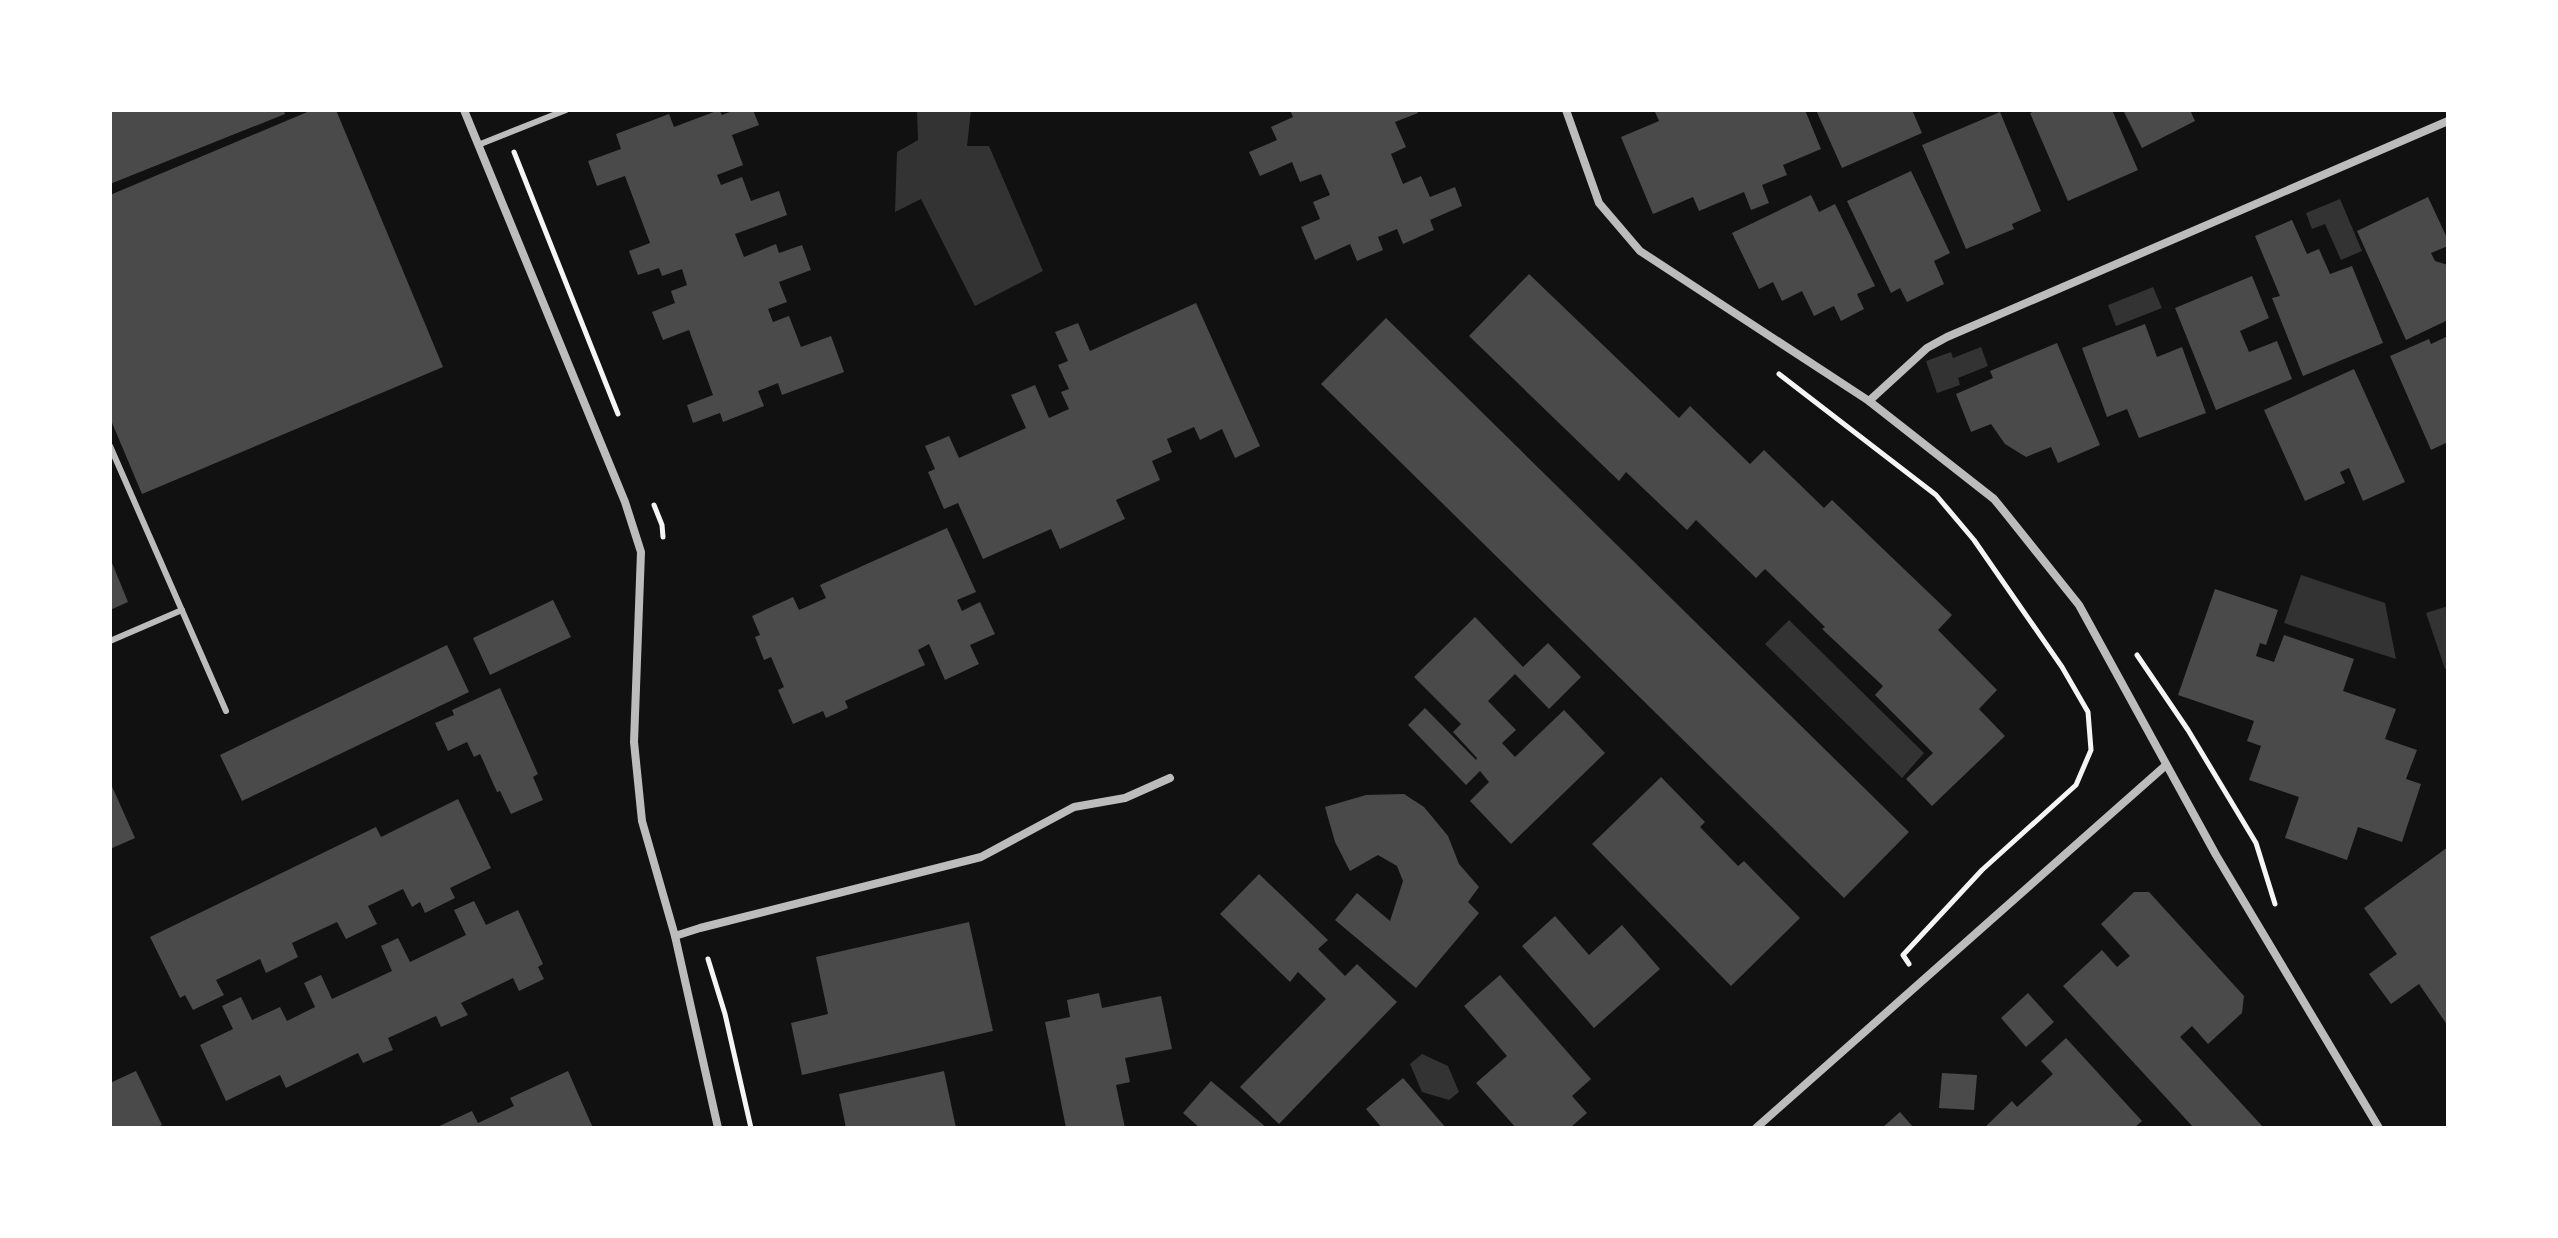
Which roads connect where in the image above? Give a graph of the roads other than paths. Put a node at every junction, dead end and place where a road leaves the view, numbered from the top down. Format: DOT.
graph roads {
  1 [pos="464,110"];
  2 [pos="566,110"];
  3 [pos="1566,110"];
  4 [pos="2448,121"];
  5 [pos="478,145"];
  6 [pos="1869,401"];
  7 [pos="110,446"];
  8 [pos="182,610"];
  9 [pos="110,641"];
  10 [pos="226,711"];
  11 [pos="2165,766"];
  12 [pos="1170,778"];
  13 [pos="675,936"];
  14 [pos="718,1128"];
  15 [pos="1756,1128"];
  16 [pos="2379,1128"];
  1 -- 5 [label="street"];
  2 -- 5 [label="lane"];
  3 -- 6 [label="street"];
  4 -- 6 [label="street"];
  5 -- 13 [label="street"];
  6 -- 11 [label="street"];
  7 -- 8 [label="lane"];
  8 -- 9 [label="lane"];
  8 -- 10 [label="lane"];
  11 -- 15 [label="street"];
  11 -- 16 [label="street"];
  12 -- 13 [label="street"];
  13 -- 14 [label="street"];
}
